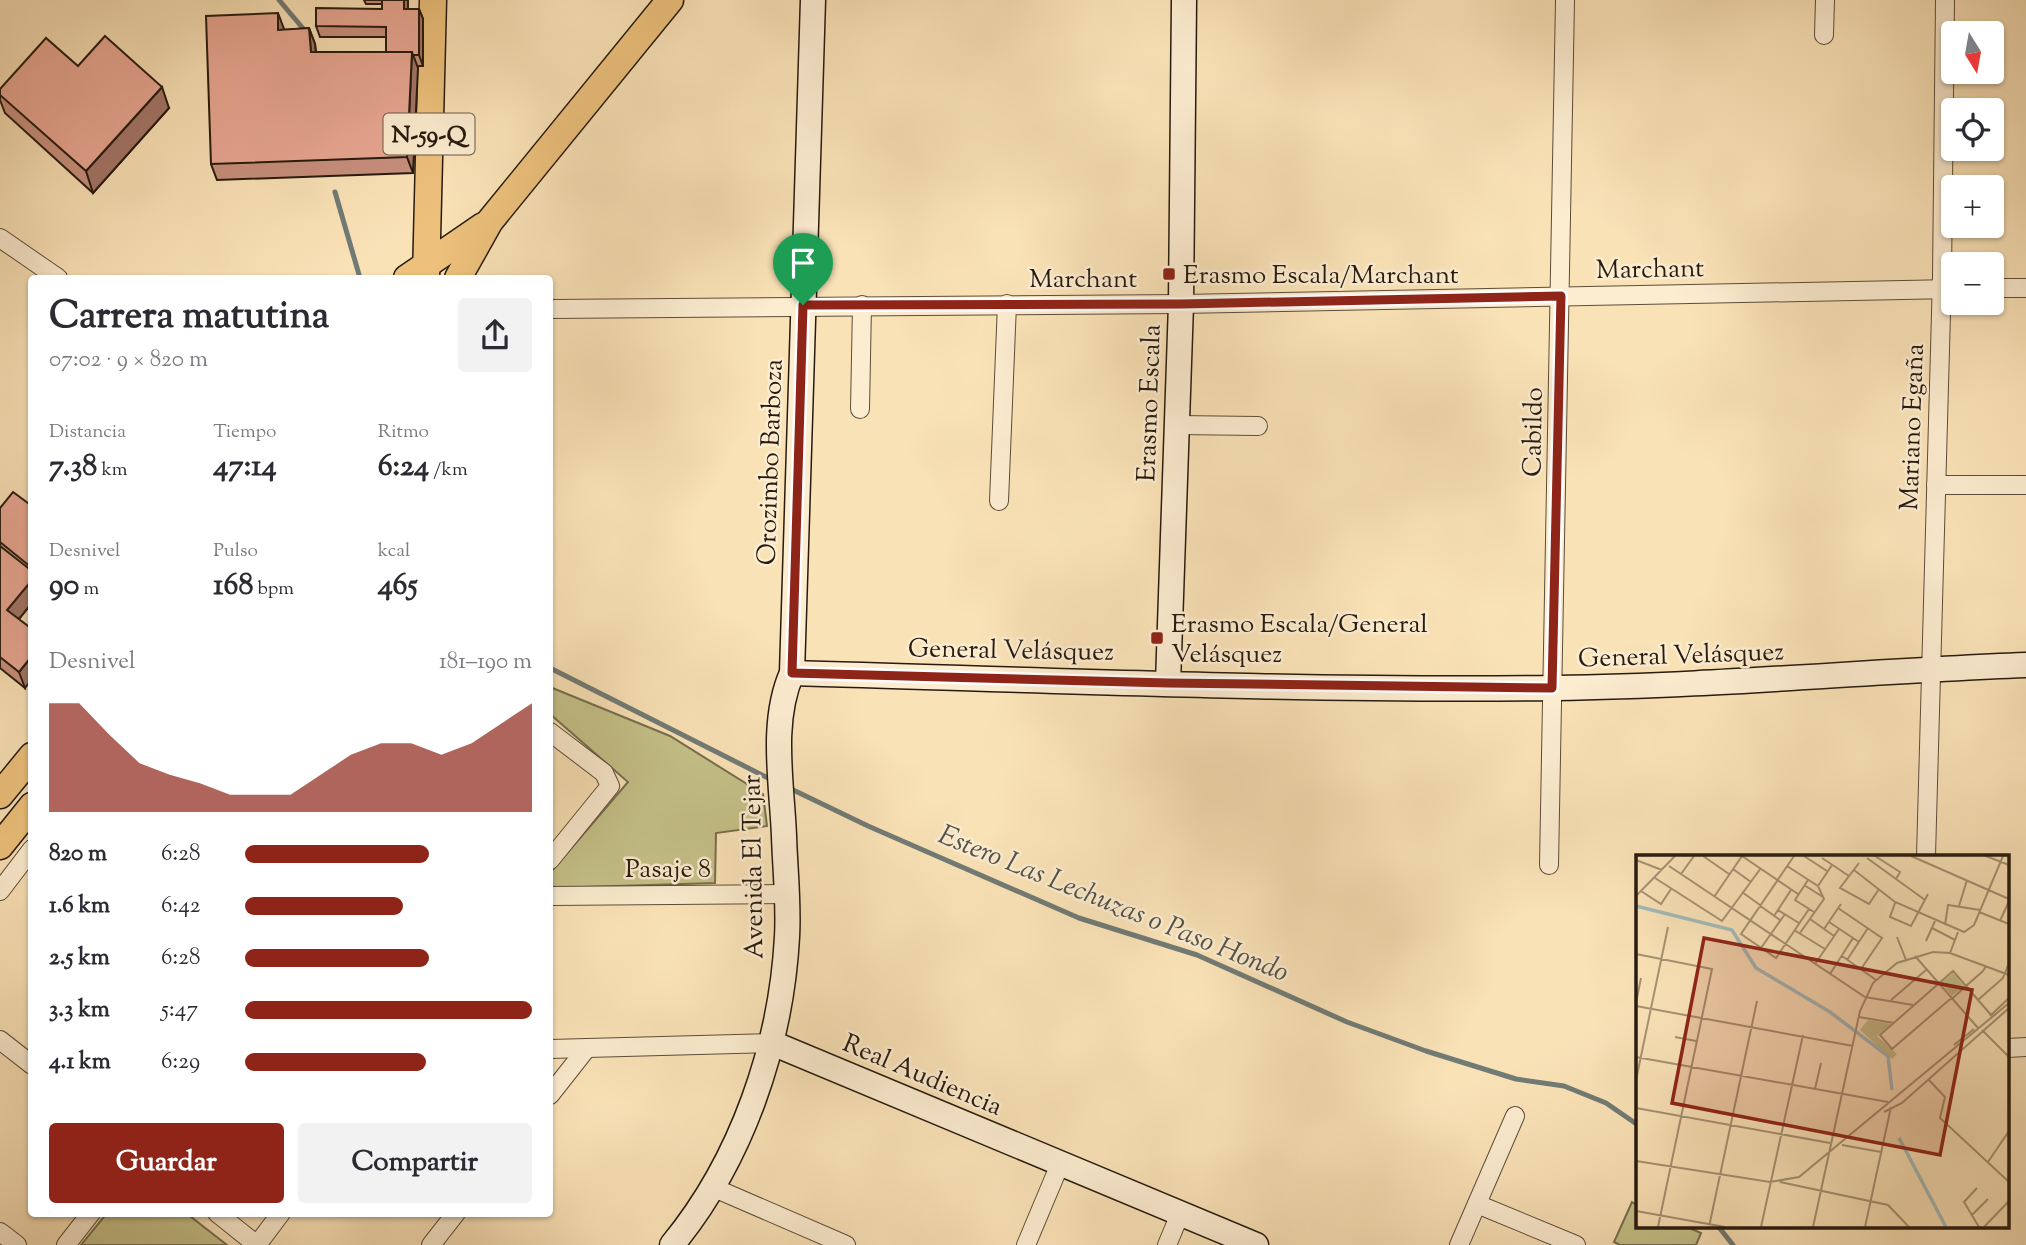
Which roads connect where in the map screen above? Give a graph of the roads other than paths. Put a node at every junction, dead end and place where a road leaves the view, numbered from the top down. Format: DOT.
graph roads {
  1 [pos="433,0"];
  2 [pos="670,0"];
  3 [pos="813,0"];
  4 [pos="1184,0"];
  5 [pos="1565,0"];
  6 [pos="1825,0"];
  7 [pos="1945,0"];
  8 [pos="1824,35"];
  9 [pos="490,220"];
  10 [pos="0,238"];
  11 [pos="1947,252"];
  12 [pos="54,275"];
  13 [pos="419,275"];
  14 [pos="460,275"];
  15 [pos="2004,288"];
  16 [pos="2026,288"];
  17 [pos="1941,289"];
  18 [pos="1561,296"];
  19 [pos="1007,304"];
  20 [pos="1181,304"];
  21 [pos="803,305"];
  22 [pos="862,305"];
  23 [pos="553,309"];
  24 [pos="1946,315"];
  25 [pos="860,409"];
  26 [pos="1176,425"];
  27 [pos="1258,426"];
  28 [pos="1936,485"];
  29 [pos="2026,485"];
  30 [pos="999,500"];
  31 [pos="2026,666"];
  32 [pos="1930,669"];
  33 [pos="792,673"];
  34 [pos="1168,683"];
  35 [pos="1552,688"];
  36 [pos="553,734"];
  37 [pos="780,755"];
  38 [pos="28,760"];
  39 [pos="0,795"];
  40 [pos="28,811"];
  41 [pos="0,846"];
  42 [pos="28,854"];
  43 [pos="1926,855"];
  44 [pos="553,856"];
  45 [pos="1549,865"];
  46 [pos="0,891"];
  47 [pos="786,894"];
  48 [pos="553,895"];
  49 [pos="0,1040"];
  50 [pos="772,1043"];
  51 [pos="2026,1047"];
  52 [pos="587,1048"];
  53 [pos="2008,1048"];
  54 [pos="553,1049"];
  55 [pos="28,1062"];
  56 [pos="553,1091"];
  57 [pos="1515,1116"];
  58 [pos="1060,1164"];
  59 [pos="712,1187"];
  60 [pos="1477,1204"];
  61 [pos="1180,1214"];
  62 [pos="88,1217"];
  63 [pos="222,1217"];
  64 [pos="278,1217"];
  65 [pos="453,1217"];
  66 [pos="0,1232"];
  67 [pos="839,1244"];
  68 [pos="17,1245"];
  69 [pos="66,1245"];
  70 [pos="257,1245"];
  71 [pos="431,1245"];
  72 [pos="672,1245"];
  73 [pos="1026,1245"];
  74 [pos="1167,1245"];
  75 [pos="1256,1245"];
  76 [pos="1459,1245"];
  77 [pos="1576,1245"];
  1 -- 13 [label="main road, N-59-Q"];
  2 -- 9 [label="main road"];
  3 -- 21 [label="street, Orozimbo Barboza"];
  4 -- 20 [label="street, Erasmo Escala"];
  5 -- 18 [label="street, Cabildo"];
  6 -- 8 [label="street"];
  7 -- 11 [label="street, Mariano Egaña"];
  9 -- 13 [label="main road"];
  9 -- 14 [label="main road"];
  10 -- 12 [label="street"];
  15 -- 16 [label="street"];
  17 -- 18 [label="street, Marchant"];
  18 -- 20 [label="street, Marchant"];
  18 -- 35 [label="street, Cabildo"];
  19 -- 20 [label="street, Marchant"];
  19 -- 22 [label="street, Marchant"];
  19 -- 30 [label="street"];
  20 -- 26 [label="street, Erasmo Escala"];
  21 -- 22 [label="street, Marchant"];
  21 -- 23 [label="street, Marchant"];
  21 -- 33 [label="street, Orozimbo Barboza"];
  22 -- 25 [label="street"];
  24 -- 28 [label="street, Mariano Egaña"];
  26 -- 27 [label="street"];
  26 -- 34 [label="street, Erasmo Escala"];
  28 -- 29 [label="street"];
  28 -- 32 [label="street, Mariano Egaña"];
  31 -- 32 [label="street, General Velásquez"];
  32 -- 35 [label="street, General Velásquez"];
  32 -- 43 [label="street, Mariano Egaña"];
  33 -- 34 [label="street, General Velásquez"];
  33 -- 37 [label="street, Orozimbo Barboza"];
  34 -- 35 [label="street, General Velásquez"];
  35 -- 45 [label="street, Cabildo"];
  36 -- 44 [label="street"];
  37 -- 47 [label="street, Avenida El Tejar"];
  38 -- 39 [label="main road"];
  40 -- 41 [label="main road"];
  42 -- 46 [label="street"];
  47 -- 48 [label="street, Pasaje 8"];
  47 -- 50 [label="street, Avenida El Tejar"];
  49 -- 55 [label="street"];
  50 -- 52 [label="street, Real Audiencia"];
  50 -- 58 [label="street, Real Audiencia"];
  50 -- 59 [label="street, Avenida El Tejar"];
  51 -- 53 [label="street"];
  52 -- 54 [label="street, Real Audiencia"];
  52 -- 56 [label="street"];
  57 -- 60 [label="street"];
  58 -- 61 [label="street, Real Audiencia"];
  58 -- 73 [label="street"];
  59 -- 67 [label="street"];
  59 -- 72 [label="street, Avenida El Tejar"];
  60 -- 76 [label="street"];
  60 -- 77 [label="street"];
  61 -- 74 [label="street"];
  61 -- 75 [label="street, Real Audiencia"];
  62 -- 69 [label="street"];
  63 -- 70 [label="street"];
  64 -- 70 [label="street"];
  65 -- 71 [label="street"];
  66 -- 68 [label="street"];
}
